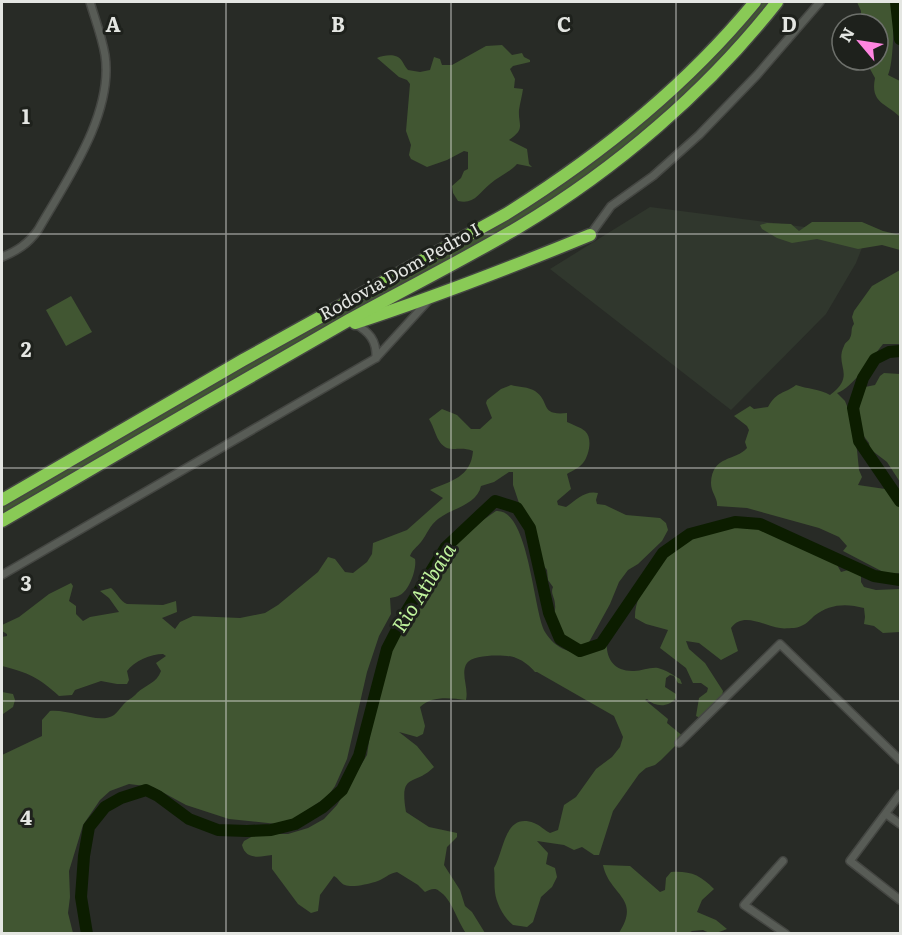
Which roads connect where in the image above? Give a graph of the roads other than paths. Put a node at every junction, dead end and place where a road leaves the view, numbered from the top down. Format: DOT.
graph roads {
  1 [pos="90,2"];
  2 [pos="755,2"];
  3 [pos="777,2"];
  4 [pos="820,2"];
  5 [pos="590,235"];
  6 [pos="2,257"];
  7 [pos="432,297"];
  8 [pos="354,323"];
  9 [pos="302,347"];
  10 [pos="376,358"];
  11 [pos="2,500"];
  12 [pos="2,521"];
  13 [pos="2,575"];
  14 [pos="679,743"];
  15 [pos="900,760"];
  16 [pos="900,795"];
  17 [pos="886,814"];
  18 [pos="900,824"];
  19 [pos="783,861"];
  20 [pos="900,900"];
  21 [pos="786,933"];
  1 -- 6 [label="street"];
  2 -- 11 [label="highway, Rodovia Dom Pedro I"];
  3 -- 9 [label="highway, Rodovia Dom Pedro I"];
  4 -- 5 [label="street"];
  5 -- 7 [label="highway"];
  7 -- 8 [label="highway"];
  7 -- 10 [label="street"];
  8 -- 9 [label="highway"];
  8 -- 10 [label="street"];
  9 -- 12 [label="highway, Rodovia Dom Pedro I"];
  10 -- 13 [label="street"];
  14 -- 15 [label="street"];
  16 -- 17 [label="street"];
  17 -- 18 [label="street"];
  17 -- 20 [label="street"];
  19 -- 21 [label="street"];
}
